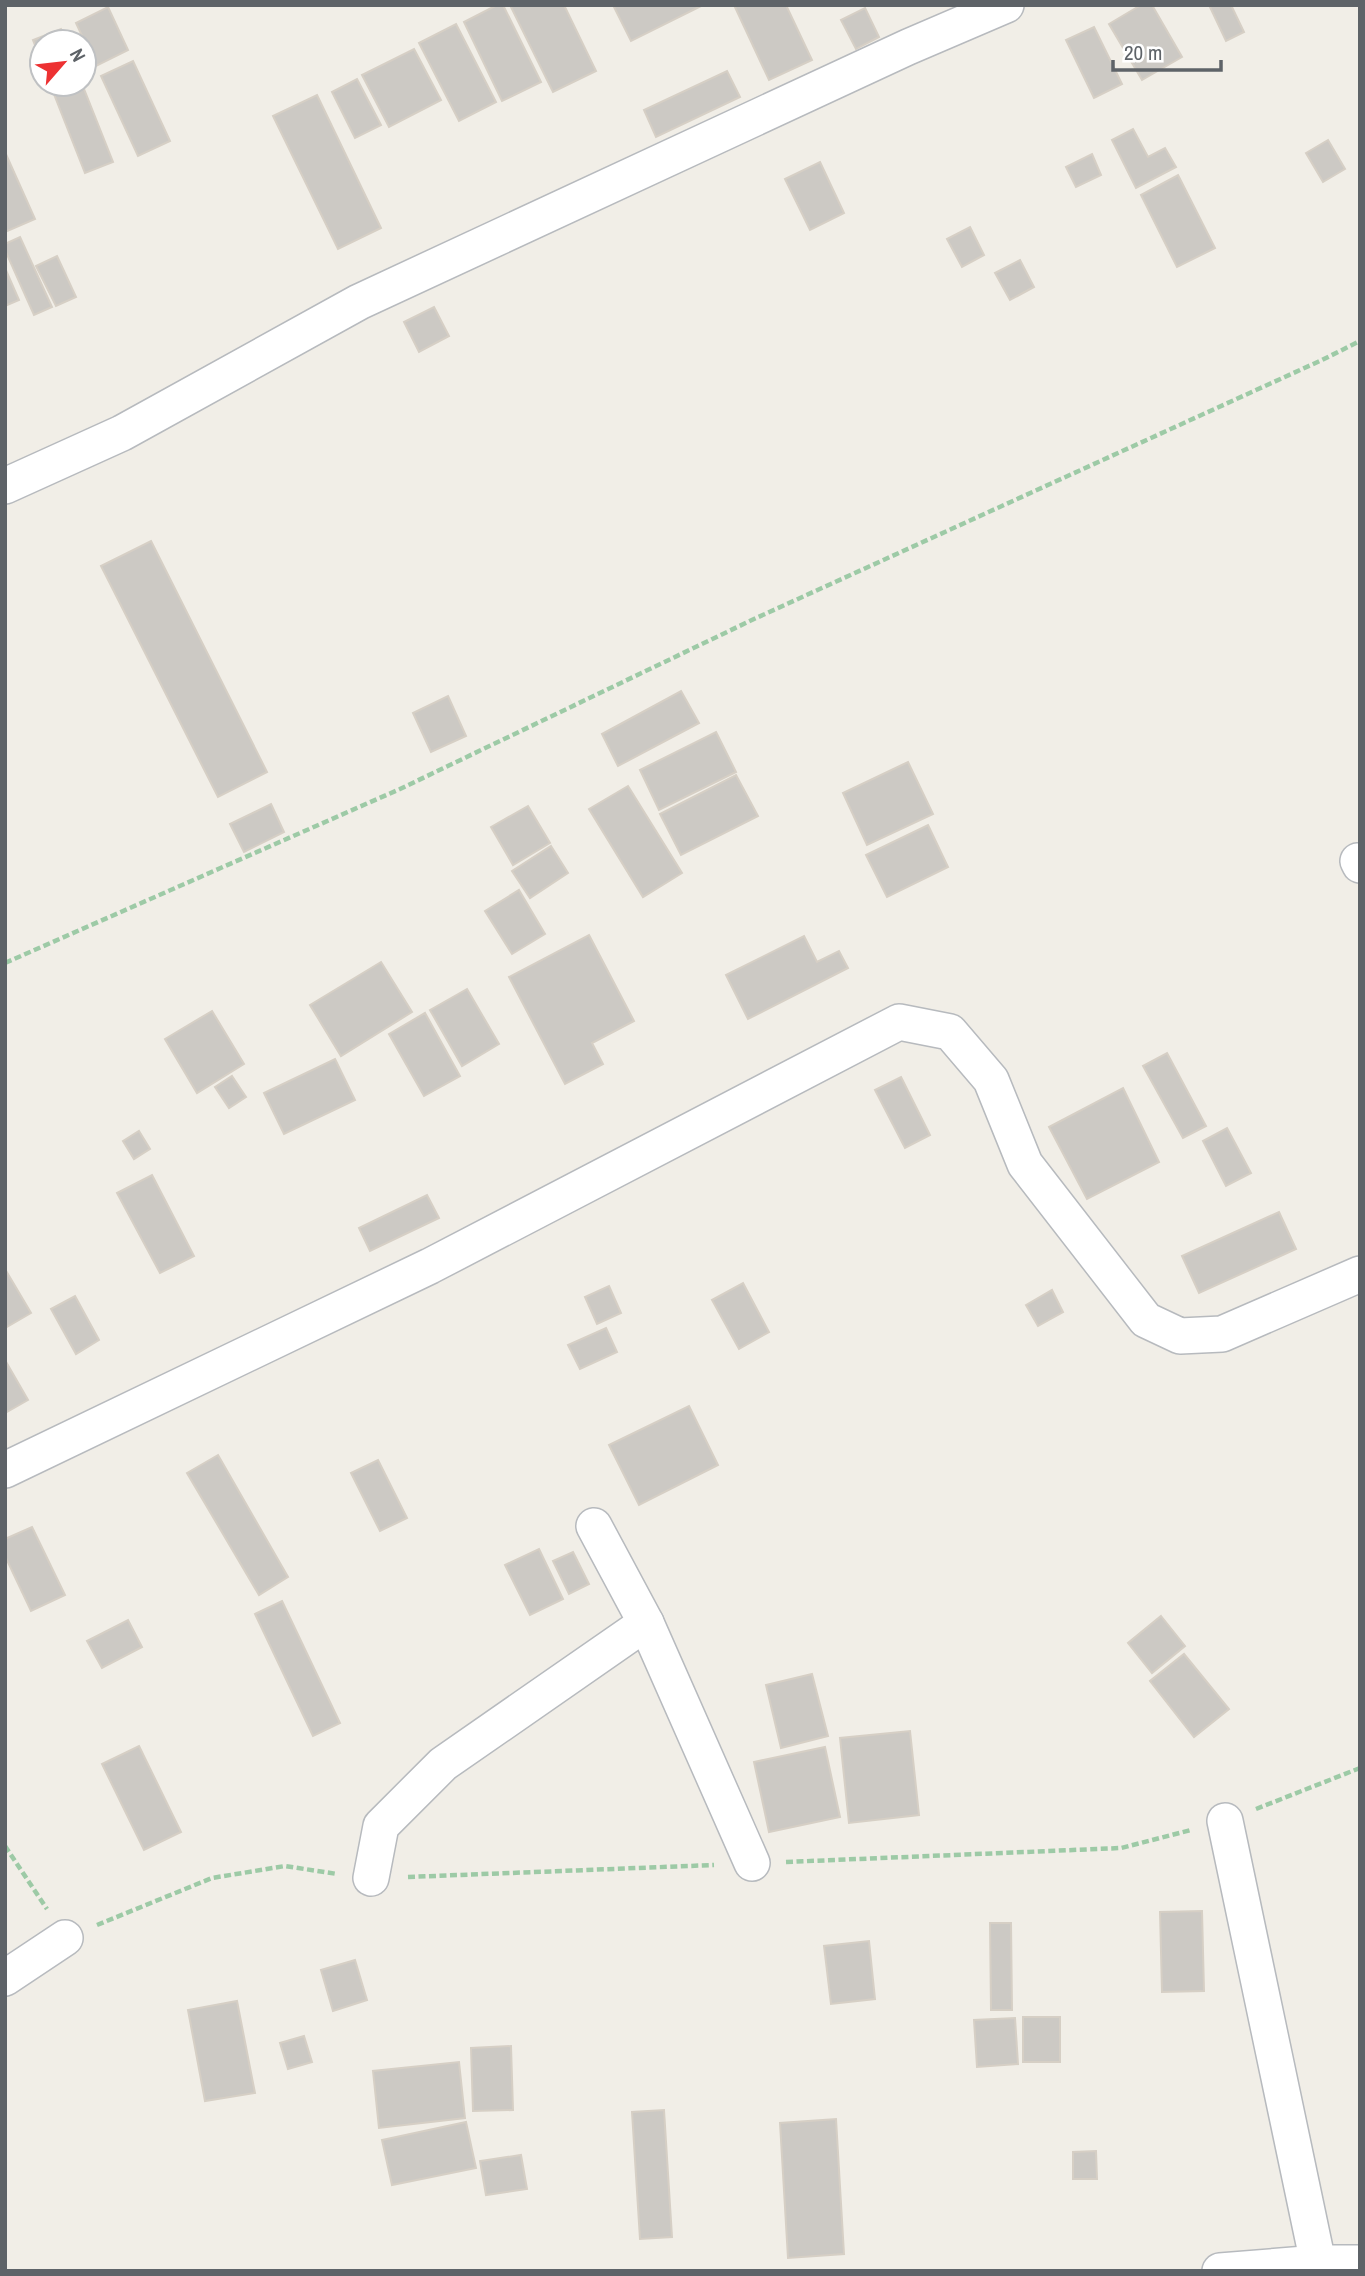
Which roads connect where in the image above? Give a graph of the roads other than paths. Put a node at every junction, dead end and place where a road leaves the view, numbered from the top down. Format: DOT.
graph roads {
  1 [pos="1006,5"];
  2 [pos="5,486"];
  3 [pos="1360,1275"];
  4 [pos="5,1470"];
  5 [pos="594,1526"];
  6 [pos="646,1623"];
  7 [pos="1225,1821"];
  8 [pos="752,1863"];
  9 [pos="371,1878"];
  10 [pos="65,1938"];
  11 [pos="5,1978"];
  12 [pos="1318,2263"];
  13 [pos="1360,2263"];
  14 [pos="1220,2271"];
  1 -- 2 [label="street"];
  3 -- 4 [label="street"];
  5 -- 6 [label="street"];
  6 -- 8 [label="street"];
  6 -- 9 [label="street"];
  7 -- 12 [label="street"];
  10 -- 11 [label="street"];
  12 -- 13 [label="street"];
  12 -- 14 [label="street"];
}
